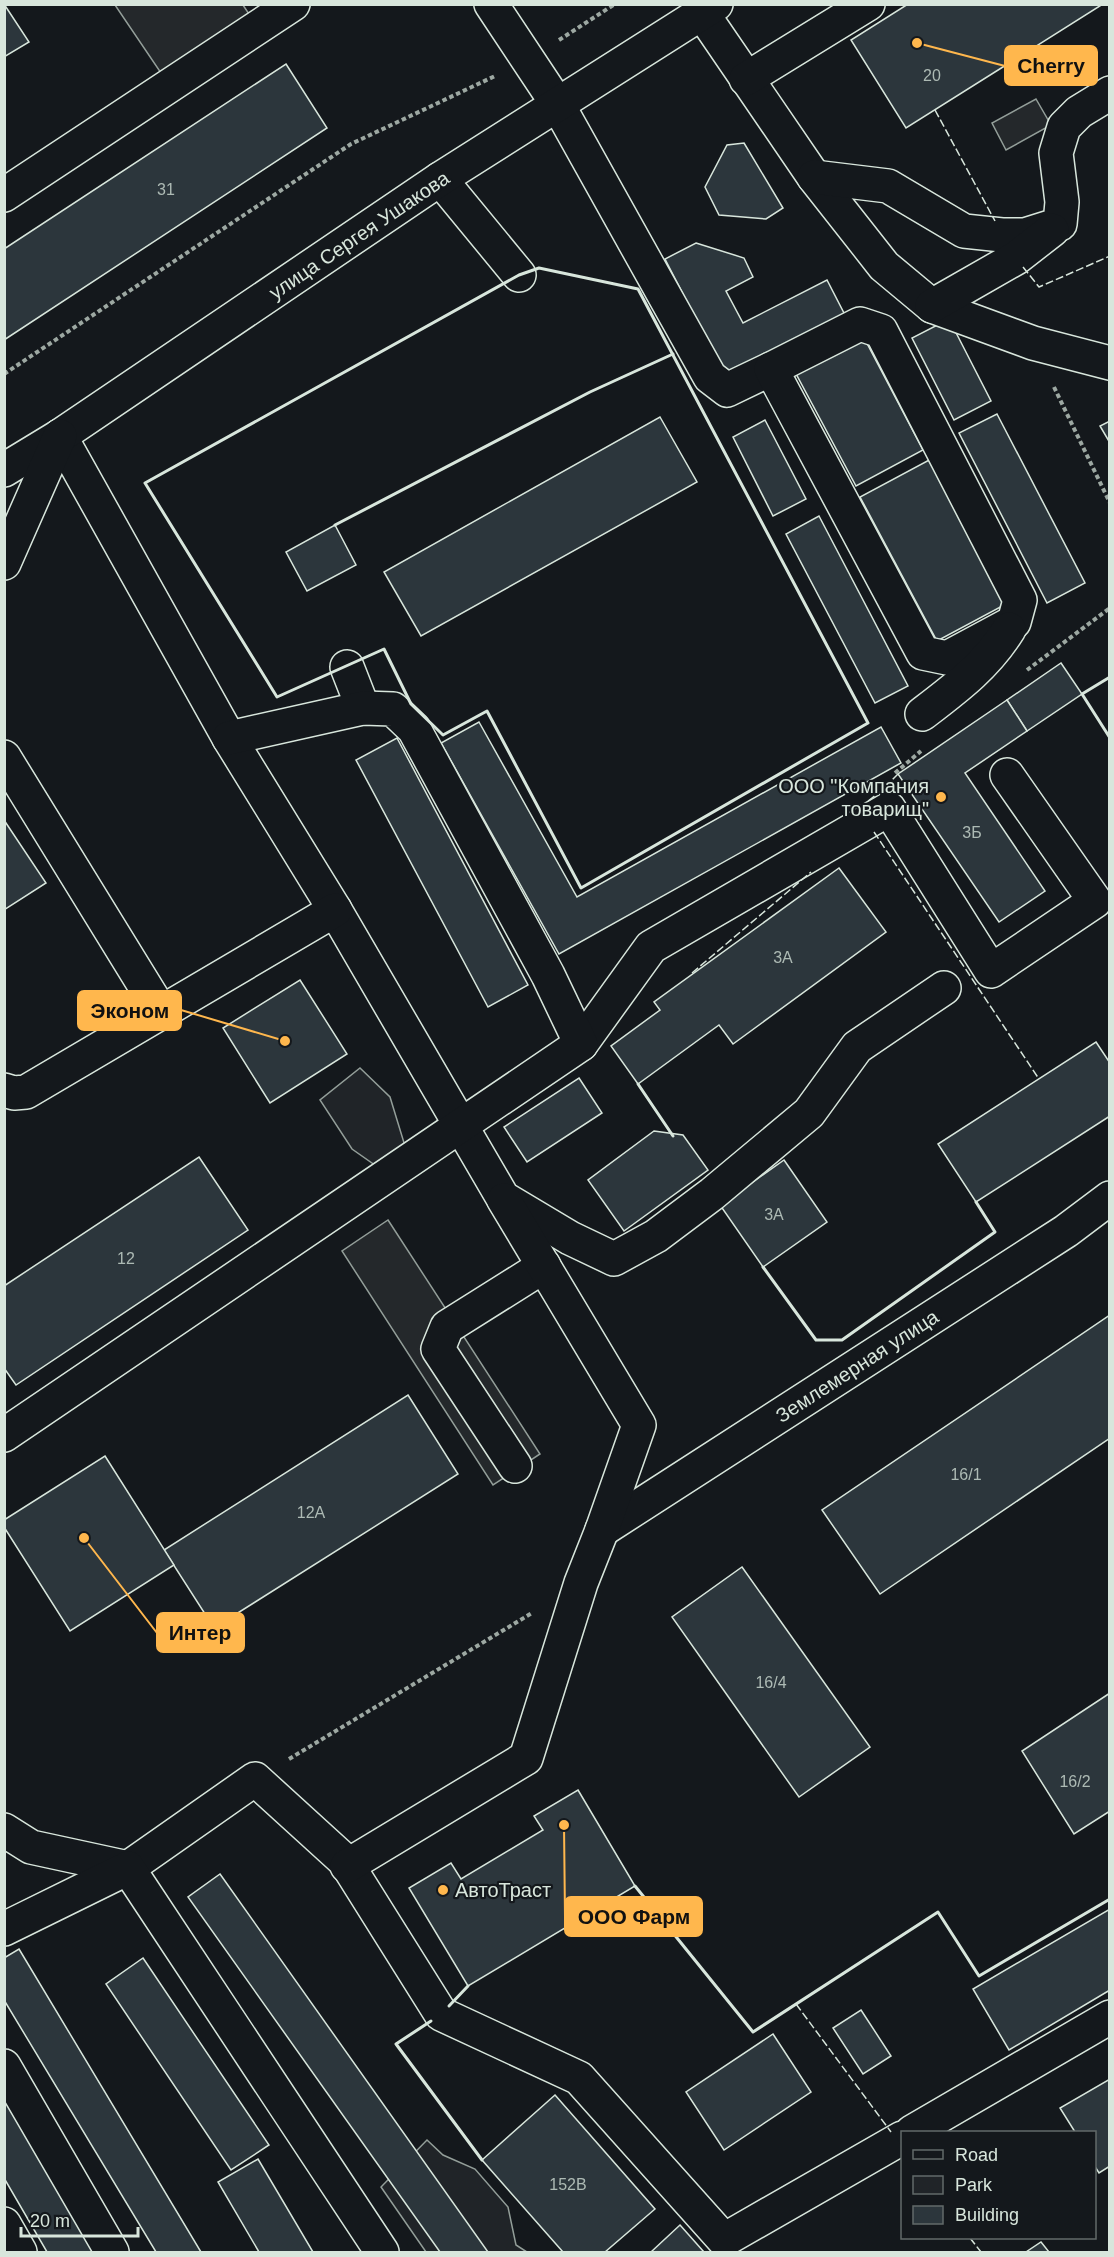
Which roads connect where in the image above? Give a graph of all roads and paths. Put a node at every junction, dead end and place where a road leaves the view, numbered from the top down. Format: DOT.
graph roads {
  1 [pos="293,4"];
  2 [pos="491,4"];
  3 [pos="615,4"];
  4 [pos="868,4"];
  5 [pos="709,9"];
  6 [pos="528,60"];
  7 [pos="746,80"];
  8 [pos="1110,93"];
  9 [pos="558,105"];
  10 [pos="814,177"];
  11 [pos="440,179"];
  12 [pos="4,195"];
  13 [pos="1060,224"];
  14 [pos="519,275"];
  15 [pos="933,306"];
  16 [pos="1033,343"];
  17 [pos="1110,363"];
  18 [pos="771,369"];
  19 [pos="4,374"];
  20 [pos="60,436"];
  21 [pos="4,470"];
  22 [pos="1110,503"];
  23 [pos="4,563"];
  24 [pos="1014,622"];
  25 [pos="346,667"];
  26 [pos="389,707"];
  27 [pos="922,714"];
  28 [pos="229,738"];
  29 [pos="4,757"];
  30 [pos="1007,775"];
  31 [pos="335,910"];
  32 [pos="944,988"];
  33 [pos="161,1012"];
  34 [pos="581,1044"];
  35 [pos="4,1090"];
  36 [pos="460,1127"];
  37 [pos="503,1198"];
  38 [pos="1110,1198"];
  39 [pos="544,1266"];
  40 [pos="4,1435"];
  41 [pos="515,1466"];
  42 [pos="602,1530"];
  43 [pos="581,1583"];
  44 [pos="255,1779"];
  45 [pos="4,1830"];
  46 [pos="347,1866"];
  47 [pos="128,1868"];
  48 [pos="4,1929"];
  49 [pos="1110,2017"];
  50 [pos="4,2066"];
  51 [pos="915,2131"];
  52 [pos="901,2139"];
  53 [pos="738,2246"];
  54 [pos="112,2253"];
  55 [pos="382,2253"];
  1 -- 12 [label="street"];
  2 -- 6 [label="street"];
  3 -- 6 [label="path"];
  4 -- 7 [label="street"];
  5 -- 7 [label="street"];
  5 -- 9 [label="street, улица Сергея Ушакова"];
  6 -- 9 [label="street"];
  6 -- 19 [label="path"];
  7 -- 10 [label="street"];
  8 -- 13 [label="street"];
  9 -- 11 [label="street, улица Сергея Ушакова"];
  9 -- 18 [label="street"];
  10 -- 13 [label="street"];
  10 -- 15 [label="street"];
  11 -- 14 [label="street"];
  11 -- 20 [label="street, улица Сергея Ушакова"];
  13 -- 15 [label="street"];
  15 -- 16 [label="street"];
  16 -- 17 [label="street"];
  16 -- 22 [label="path"];
  18 -- 24 [label="street"];
  18 -- 24 [label="street"];
  20 -- 21 [label="street, улица Сергея Ушакова"];
  20 -- 23 [label="street"];
  20 -- 28 [label="street"];
  24 -- 27 [label="street"];
  25 -- 26 [label="street"];
  26 -- 28 [label="street"];
  26 -- 34 [label="street"];
  28 -- 31 [label="street"];
  29 -- 33 [label="street"];
  30 -- 34 [label="street"];
  31 -- 33 [label="street"];
  31 -- 36 [label="street"];
  32 -- 37 [label="street"];
  33 -- 35 [label="street"];
  34 -- 36 [label="street"];
  36 -- 37 [label="street"];
  36 -- 40 [label="street"];
  37 -- 39 [label="street"];
  38 -- 42 [label="street, Землемерная улица"];
  39 -- 41 [label="street"];
  39 -- 42 [label="street"];
  42 -- 43 [label="street"];
  43 -- 44 [label="path"];
  43 -- 46 [label="street"];
  44 -- 46 [label="street"];
  44 -- 47 [label="street"];
  45 -- 47 [label="street"];
  46 -- 53 [label="street"];
  47 -- 48 [label="street"];
  47 -- 55 [label="street"];
  49 -- 51 [label="street"];
  50 -- 54 [label="street"];
  52 -- 53 [label="street"];
}
